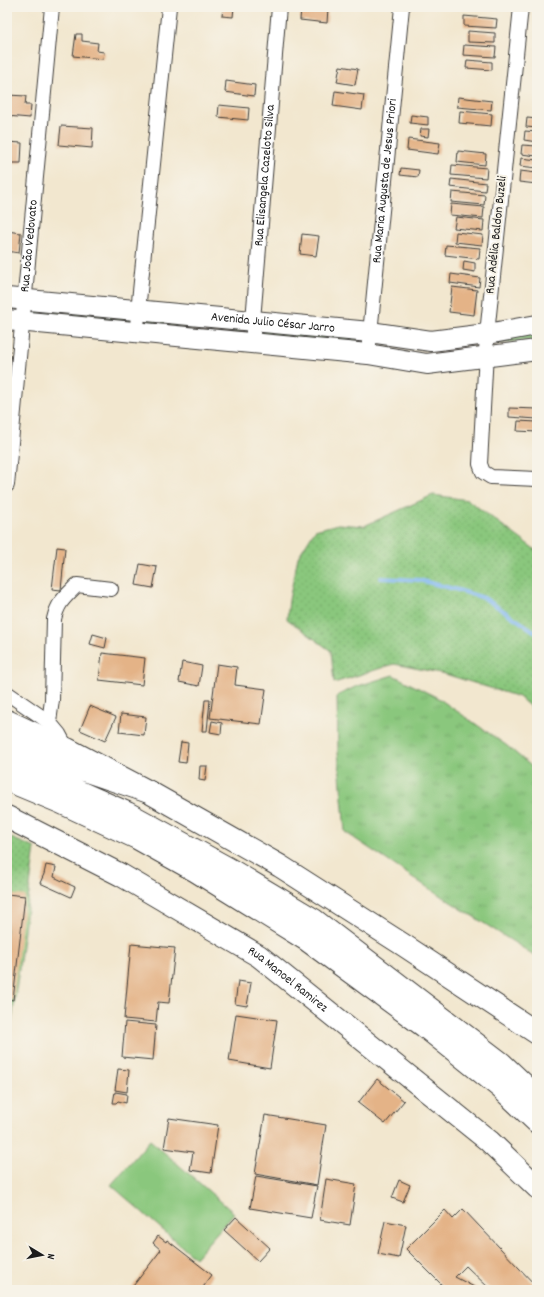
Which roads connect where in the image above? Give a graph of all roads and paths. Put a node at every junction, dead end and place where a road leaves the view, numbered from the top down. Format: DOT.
graph roads {
  1 [pos="52,7"];
  2 [pos="169,7"];
  3 [pos="279,7"];
  4 [pos="402,7"];
  5 [pos="521,7"];
  6 [pos="16,299"];
  7 [pos="138,310"];
  8 [pos="253,320"];
  9 [pos="15,321"];
  10 [pos="537,325"];
  11 [pos="137,331"];
  12 [pos="370,332"];
  13 [pos="487,334"];
  14 [pos="253,344"];
  15 [pos="537,350"];
  16 [pos="368,354"];
  17 [pos="485,357"];
  18 [pos="537,479"];
  19 [pos="7,485"];
  20 [pos="111,589"];
  21 [pos="7,693"];
  22 [pos="7,721"];
  23 [pos="49,722"];
  24 [pos="7,744"];
  25 [pos="67,749"];
  26 [pos="7,760"];
  27 [pos="7,780"];
  28 [pos="150,792"];
  29 [pos="7,818"];
  30 [pos="537,1033"];
  31 [pos="537,1097"];
  32 [pos="537,1122"];
  33 [pos="537,1187"];
  1 -- 6 [label="street, Rua João Vedovato"];
  2 -- 7 [label="street"];
  3 -- 8 [label="street, Rua Elisangela Cazeloto Silva"];
  4 -- 12 [label="street, Rua Maria Augusta de Jesus Priori"];
  5 -- 13 [label="street, Rua Adélia Baldon Buzeli"];
  6 -- 7 [label="street, Avenida Julio César Jarro"];
  6 -- 9 [label="street, Rua João Vedovato"];
  7 -- 8 [label="street, Avenida Julio César Jarro"];
  7 -- 11 [label="street"];
  8 -- 12 [label="street, Avenida Julio César Jarro"];
  8 -- 14 [label="street, Rua Elisangela Cazeloto Silva"];
  9 -- 11 [label="street, Avenida Julio César Jarro"];
  9 -- 19 [label="street, Rua João Vedovato"];
  10 -- 13 [label="street, Avenida Julio César Jarro"];
  11 -- 14 [label="street, Avenida Julio César Jarro"];
  12 -- 13 [label="street, Avenida Julio César Jarro"];
  12 -- 16 [label="street, Rua Maria Augusta de Jesus Priori"];
  13 -- 17 [label="street, Rua Adélia Baldon Buzeli"];
  14 -- 16 [label="street, Avenida Julio César Jarro"];
  15 -- 17 [label="street, Avenida Julio César Jarro"];
  16 -- 17 [label="street, Avenida Julio César Jarro"];
  17 -- 18 [label="street, Rua Adélia Baldon Buzeli"];
  20 -- 23 [label="street"];
  21 -- 23 [label="street"];
  22 -- 25 [label="main road"];
  23 -- 25 [label="street"];
  24 -- 28 [label="main road"];
  25 -- 28 [label="main road"];
  26 -- 31 [label="main road"];
  27 -- 32 [label="main road"];
  28 -- 30 [label="main road"];
  29 -- 33 [label="main road, Rua Manoel Ramirez"];
}
